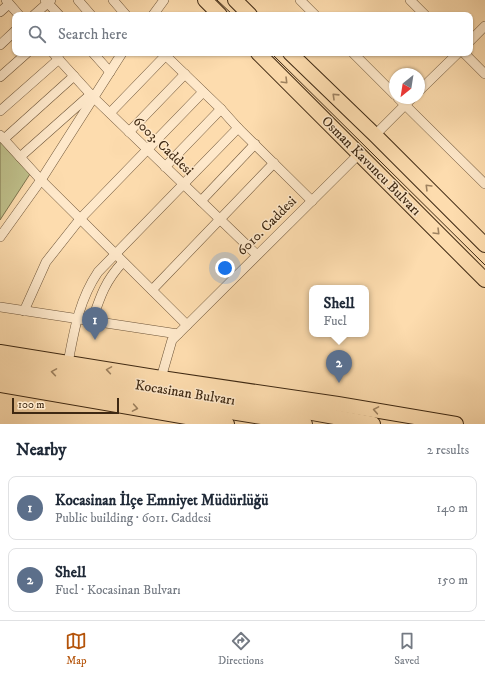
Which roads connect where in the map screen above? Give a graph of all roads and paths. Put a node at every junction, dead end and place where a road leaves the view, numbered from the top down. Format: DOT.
graph roads {
  1 [pos="78,0"];
  2 [pos="113,0"];
  3 [pos="164,0"];
  4 [pos="171,0"];
  5 [pos="204,0"];
  6 [pos="235,0"];
  7 [pos="300,0"];
  8 [pos="410,0"];
  9 [pos="48,1"];
  10 [pos="7,2"];
  11 [pos="0,12"];
  12 [pos="16,12"];
  13 [pos="37,12"];
  14 [pos="57,12"];
  15 [pos="88,12"];
  16 [pos="123,12"];
  17 [pos="155,12"];
  18 [pos="155,12"];
  19 [pos="217,12"];
  20 [pos="247,12"];
  21 [pos="312,12"];
  22 [pos="422,12"];
  23 [pos="485,26"];
  24 [pos="12,35"];
  25 [pos="473,38"];
  26 [pos="0,45"];
  27 [pos="24,56"];
  28 [pos="56,56"];
  29 [pos="96,56"];
  30 [pos="120,56"];
  31 [pos="162,56"];
  32 [pos="166,56"];
  33 [pos="261,56"];
  34 [pos="293,56"];
  35 [pos="356,56"];
  36 [pos="455,56"];
  37 [pos="467,56"];
  38 [pos="110,72"];
  39 [pos="185,74"];
  40 [pos="485,74"];
  41 [pos="74,76"];
  42 [pos="0,77"];
  43 [pos="425,86"];
  44 [pos="389,89"];
  45 [pos="203,92"];
  46 [pos="92,96"];
  47 [pos="405,105"];
  48 [pos="221,109"];
  49 [pos="0,111"];
  50 [pos="110,113"];
  51 [pos="238,128"];
  52 [pos="129,132"];
  53 [pos="375,135"];
  54 [pos="2,137"];
  55 [pos="256,144"];
  56 [pos="148,150"];
  57 [pos="359,154"];
  58 [pos="20,157"];
  59 [pos="274,163"];
  60 [pos="165,167"];
  61 [pos="41,180"];
  62 [pos="485,184"];
  63 [pos="184,185"];
  64 [pos="312,200"];
  65 [pos="201,201"];
  66 [pos="80,219"];
  67 [pos="220,220"];
  68 [pos="0,237"];
  69 [pos="485,245"];
  70 [pos="116,255"];
  71 [pos="257,255"];
  72 [pos="123,262"];
  73 [pos="485,280"];
  74 [pos="152,290"];
  75 [pos="0,308"];
  76 [pos="24,311"];
  77 [pos="77,319"];
  78 [pos="92,321"];
  79 [pos="187,325"];
  80 [pos="178,334"];
  81 [pos="0,352"];
  82 [pos="68,363"];
  83 [pos="0,364"];
  84 [pos="0,375"];
  85 [pos="162,378"];
  86 [pos="0,385"];
  87 [pos="238,389"];
  88 [pos="297,420"];
  89 [pos="227,424"];
  90 [pos="371,424"];
  91 [pos="456,424"];
  1 -- 15 [label="street"];
  2 -- 16 [label="street"];
  3 -- 17 [label="street"];
  4 -- 18 [label="street"];
  5 -- 19 [label="highway"];
  6 -- 20 [label="highway"];
  7 -- 21 [label="street"];
  8 -- 22 [label="street"];
  9 -- 13 [label="street"];
  9 -- 14 [label="street"];
  10 -- 11 [label="street"];
  10 -- 12 [label="street"];
  23 -- 25 [label="street"];
  24 -- 26 [label="street"];
  27 -- 42 [label="street"];
  28 -- 41 [label="street, 6003. Caddesi"];
  28 -- 49 [label="street"];
  29 -- 38 [label="street"];
  30 -- 38 [label="street"];
  31 -- 50 [label="street"];
  32 -- 39 [label="street"];
  33 -- 57 [label="highway, Osman Kavuncu Bulvarı, one-way"];
  53 -- 34 [label="highway, Osman Kavuncu Bulvarı, one-way"];
  35 -- 44 [label="street"];
  36 -- 43 [label="street"];
  37 -- 40 [label="street"];
  38 -- 46 [label="street"];
  39 -- 45 [label="street"];
  39 -- 52 [label="street"];
  41 -- 46 [label="street, 6003. Caddesi"];
  41 -- 54 [label="street"];
  45 -- 48 [label="street"];
  45 -- 56 [label="street"];
  46 -- 50 [label="street, 6003. Caddesi"];
  46 -- 58 [label="street"];
  46 -- 61 [label="street"];
  47 -- 53 [label="street"];
  47 -- 62 [label="street"];
  48 -- 51 [label="street"];
  48 -- 60 [label="street"];
  50 -- 52 [label="street, 6003. Caddesi"];
  51 -- 55 [label="street"];
  51 -- 63 [label="street"];
  52 -- 56 [label="street, 6003. Caddesi"];
  69 -- 53 [label="highway, Osman Kavuncu Bulvarı, one-way"];
  54 -- 58 [label="street"];
  55 -- 59 [label="street"];
  55 -- 65 [label="street"];
  56 -- 60 [label="street, 6003. Caddesi"];
  56 -- 66 [label="street"];
  57 -- 64 [label="street, 6010. Caddesi"];
  57 -- 73 [label="highway, Osman Kavuncu Bulvarı, one-way"];
  58 -- 61 [label="street"];
  59 -- 64 [label="street"];
  59 -- 67 [label="street"];
  60 -- 63 [label="street, 6003. Caddesi"];
  61 -- 66 [label="street"];
  61 -- 68 [label="street"];
  63 -- 65 [label="street, 6003. Caddesi"];
  63 -- 70 [label="street"];
  64 -- 71 [label="street, 6010. Caddesi"];
  65 -- 67 [label="street, 6003. Caddesi"];
  66 -- 70 [label="street"];
  66 -- 76 [label="street"];
  67 -- 71 [label="street, 6003. Caddesi"];
  67 -- 74 [label="street"];
  70 -- 72 [label="street"];
  70 -- 77 [label="street"];
  71 -- 79 [label="street, 6010. Caddesi"];
  72 -- 74 [label="street"];
  72 -- 78 [label="street"];
  74 -- 79 [label="street"];
  75 -- 76 [label="street"];
  76 -- 77 [label="street"];
  77 -- 78 [label="street"];
  77 -- 82 [label="street"];
  78 -- 80 [label="street"];
  79 -- 80 [label="street, 6010. Caddesi"];
  80 -- 85 [label="street, 6010. Caddesi"];
  81 -- 82 [label="highway"];
  85 -- 82 [label="highway, one-way"];
  88 -- 83 [label="highway, Kocasinan Bulvarı, one-way"];
  84 -- 88 [label="highway, Kocasinan Bulvarı"];
  85 -- 87 [label="highway"];
  86 -- 89 [label="highway, one-way"];
  87 -- 88 [label="highway"];
  91 -- 87 [label="highway, one-way"];
  88 -- 90 [label="highway, Kocasinan Bulvarı"];
}
